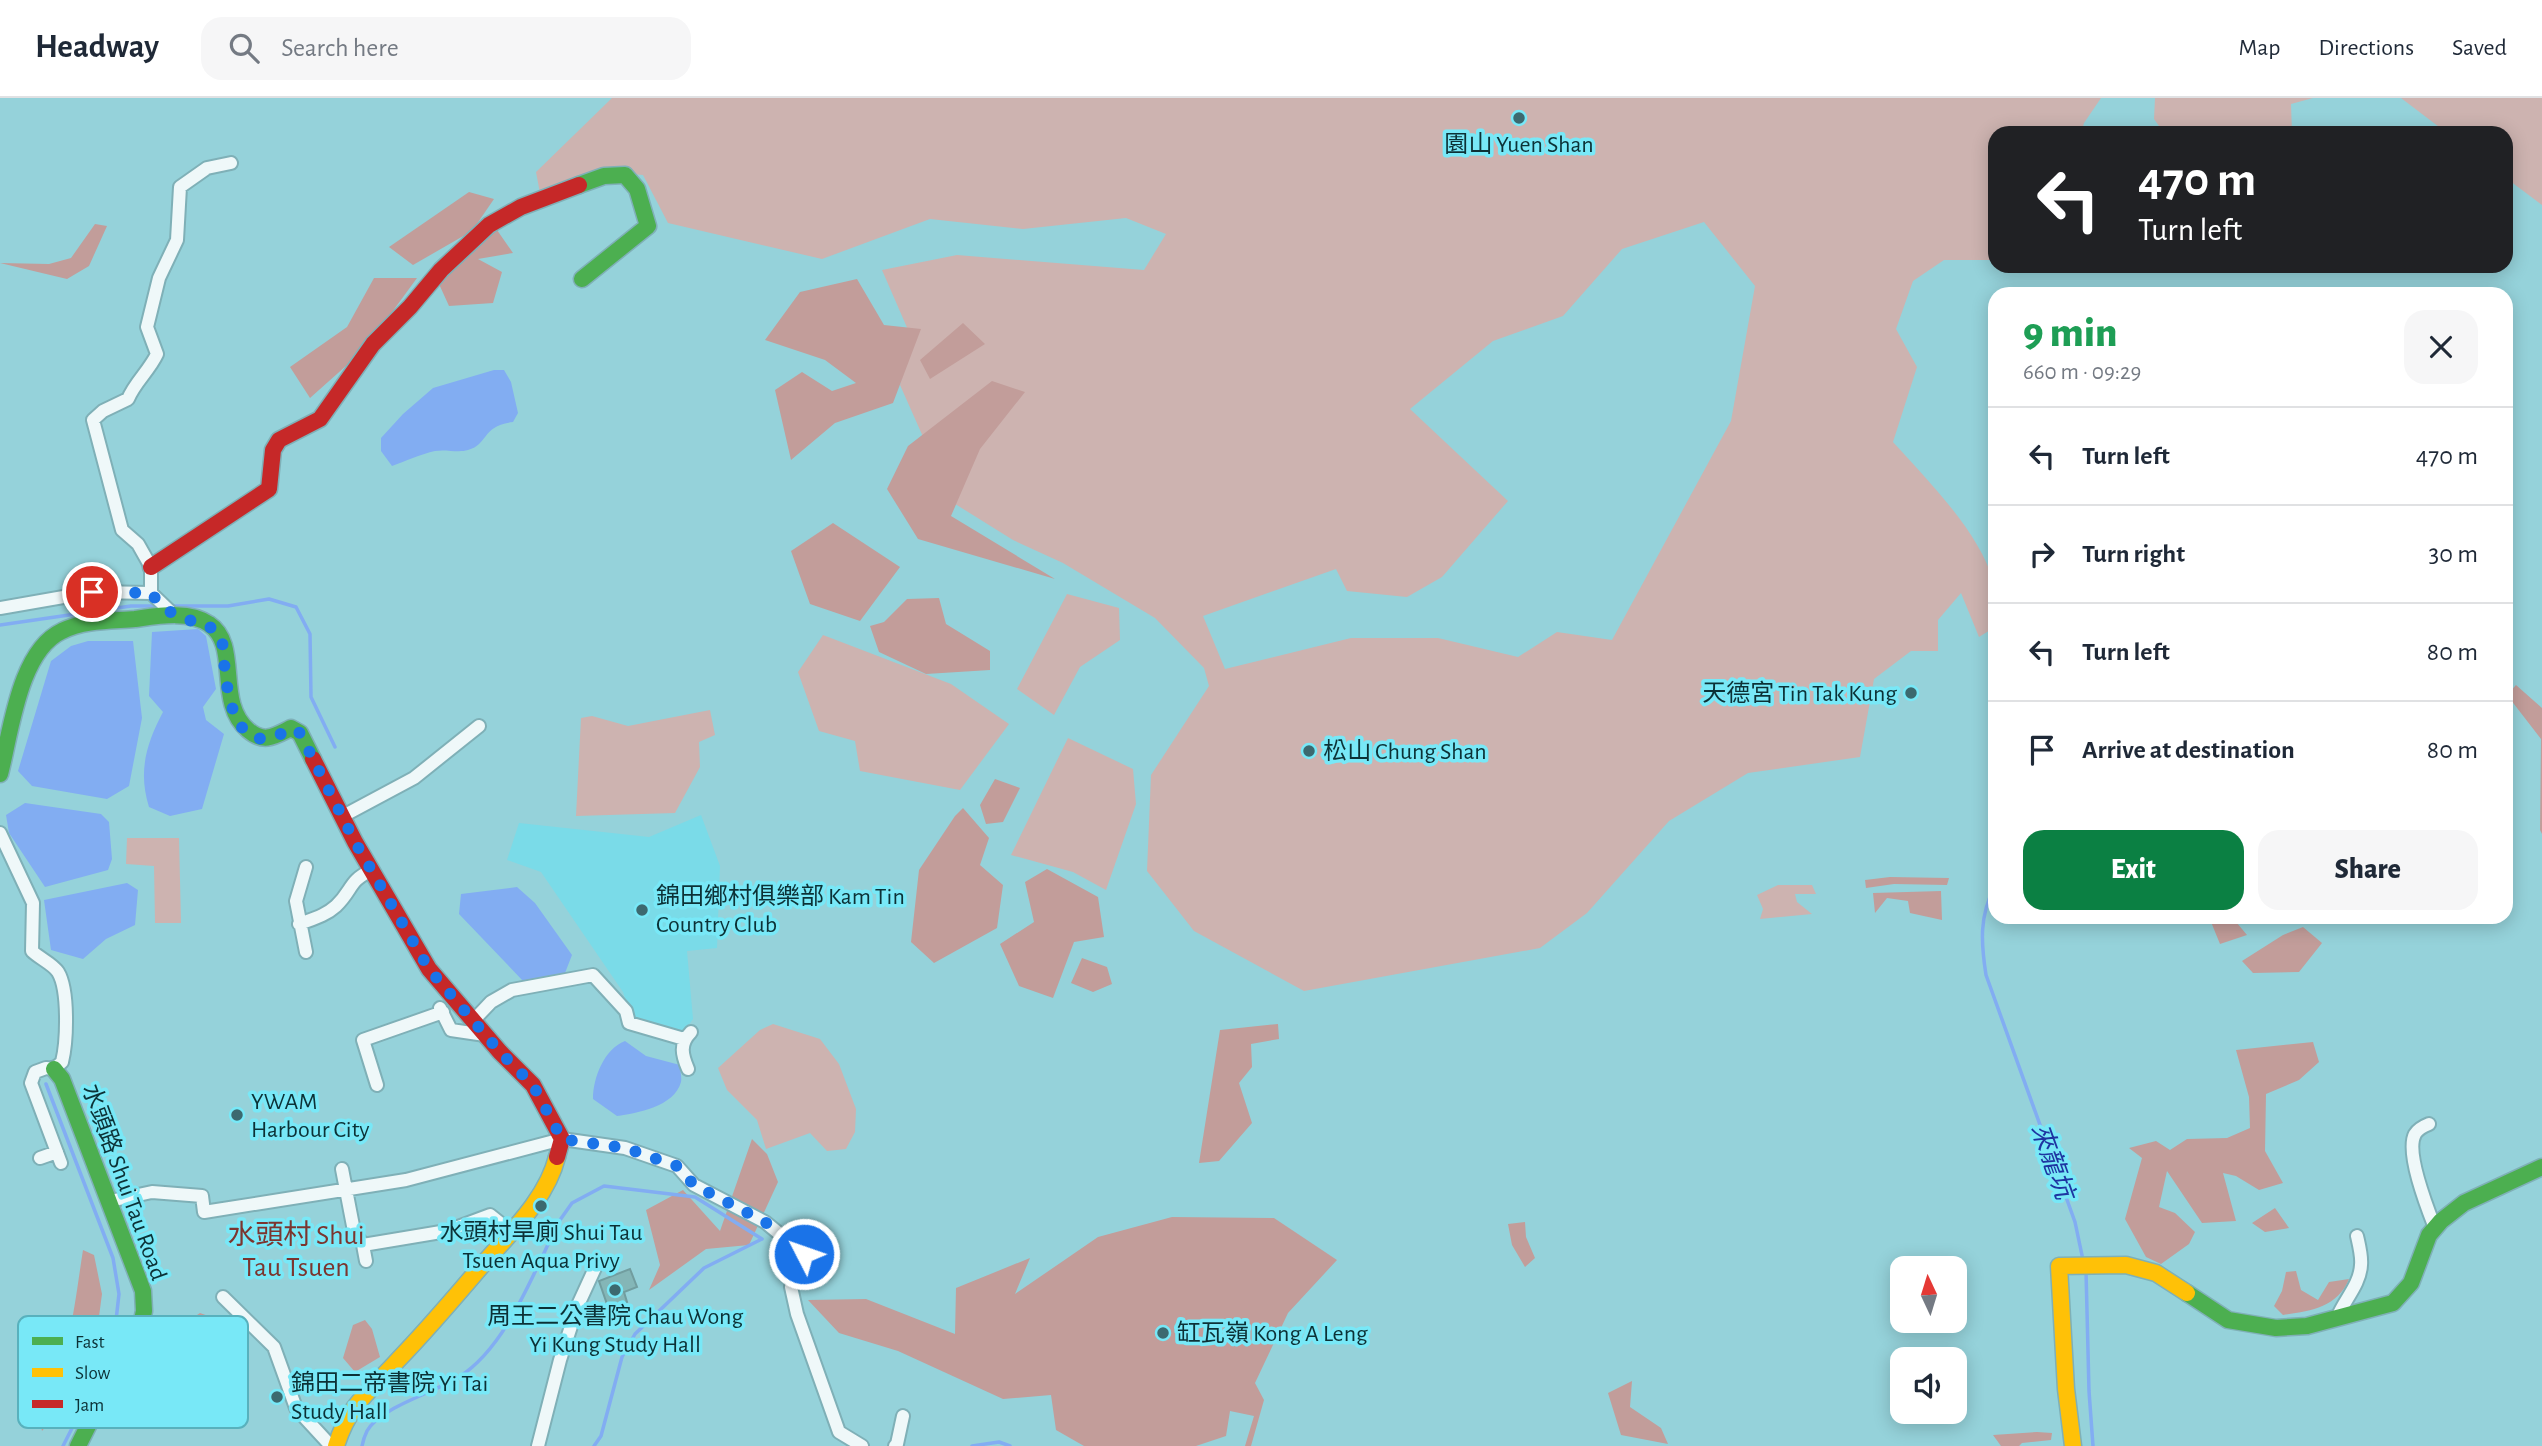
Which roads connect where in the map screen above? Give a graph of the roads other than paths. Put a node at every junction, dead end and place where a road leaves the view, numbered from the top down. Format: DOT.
graph roads {
  1 [pos="231,163"];
  2 [pos="582,279"];
  3 [pos="151,567"];
  4 [pos="155,598"];
  5 [pos="0,608"];
  6 [pos="174,615"];
  7 [pos="479,726"];
  8 [pos="0,774"];
  9 [pos="343,816"];
  10 [pos="0,833"];
  11 [pos="306,867"];
  12 [pos="372,870"];
  13 [pos="299,924"];
  14 [pos="306,952"];
  15 [pos="473,1021"];
  16 [pos="485,1035"];
  17 [pos="54,1069"];
  18 [pos="688,1069"];
  19 [pos="377,1085"];
  20 [pos="2429,1124"];
  21 [pos="562,1139"];
  22 [pos="40,1158"];
  23 [pos="2542,1167"];
  24 [pos="342,1169"];
  25 [pos="347,1188"];
  26 [pos="110,1201"];
  27 [pos="2435,1228"];
  28 [pos="510,1231"];
  29 [pos="2357,1236"];
  30 [pos="363,1245"];
  31 [pos="366,1261"];
  32 [pos="595,1268"];
  33 [pos="223,1297"];
  34 [pos="143,1316"];
  35 [pos="242,1316"];
  36 [pos="2337,1318"];
  37 [pos="248,1322"];
  38 [pos="903,1416"];
  39 [pos="87,1428"];
  40 [pos="78,1446"];
  41 [pos="334,1446"];
  42 [pos="538,1446"];
  43 [pos="862,1446"];
  44 [pos="895,1446"];
  45 [pos="2073,1446"];
  1 -- 3 [label="street"];
  2 -- 3 [label="street"];
  3 -- 4 [label="street"];
  4 -- 5 [label="street"];
  4 -- 6 [label="street"];
  6 -- 8 [label="street"];
  6 -- 9 [label="street"];
  7 -- 9 [label="street"];
  9 -- 12 [label="street"];
  10 -- 17 [label="street"];
  11 -- 13 [label="street"];
  12 -- 13 [label="street"];
  12 -- 15 [label="street"];
  13 -- 14 [label="street"];
  15 -- 16 [label="street"];
  15 -- 18 [label="street"];
  16 -- 19 [label="street"];
  16 -- 21 [label="street"];
  17 -- 22 [label="street, 水頭路 Shui Tau Road"];
  17 -- 26 [label="street, 水頭路 Shui Tau Road"];
  20 -- 27 [label="street"];
  21 -- 25 [label="street"];
  21 -- 28 [label="street"];
  21 -- 43 [label="street"];
  23 -- 27 [label="street"];
  24 -- 25 [label="street"];
  25 -- 26 [label="street"];
  25 -- 30 [label="street"];
  26 -- 34 [label="street, 水頭路 Shui Tau Road"];
  27 -- 36 [label="street"];
  28 -- 30 [label="street"];
  28 -- 41 [label="street"];
  29 -- 36 [label="street"];
  30 -- 31 [label="street"];
  32 -- 42 [label="street"];
  33 -- 35 [label="street"];
  36 -- 45 [label="street"];
  37 -- 41 [label="street"];
  38 -- 44 [label="street"];
  39 -- 40 [label="street, 水頭路 Shui Tau Road"];
}
